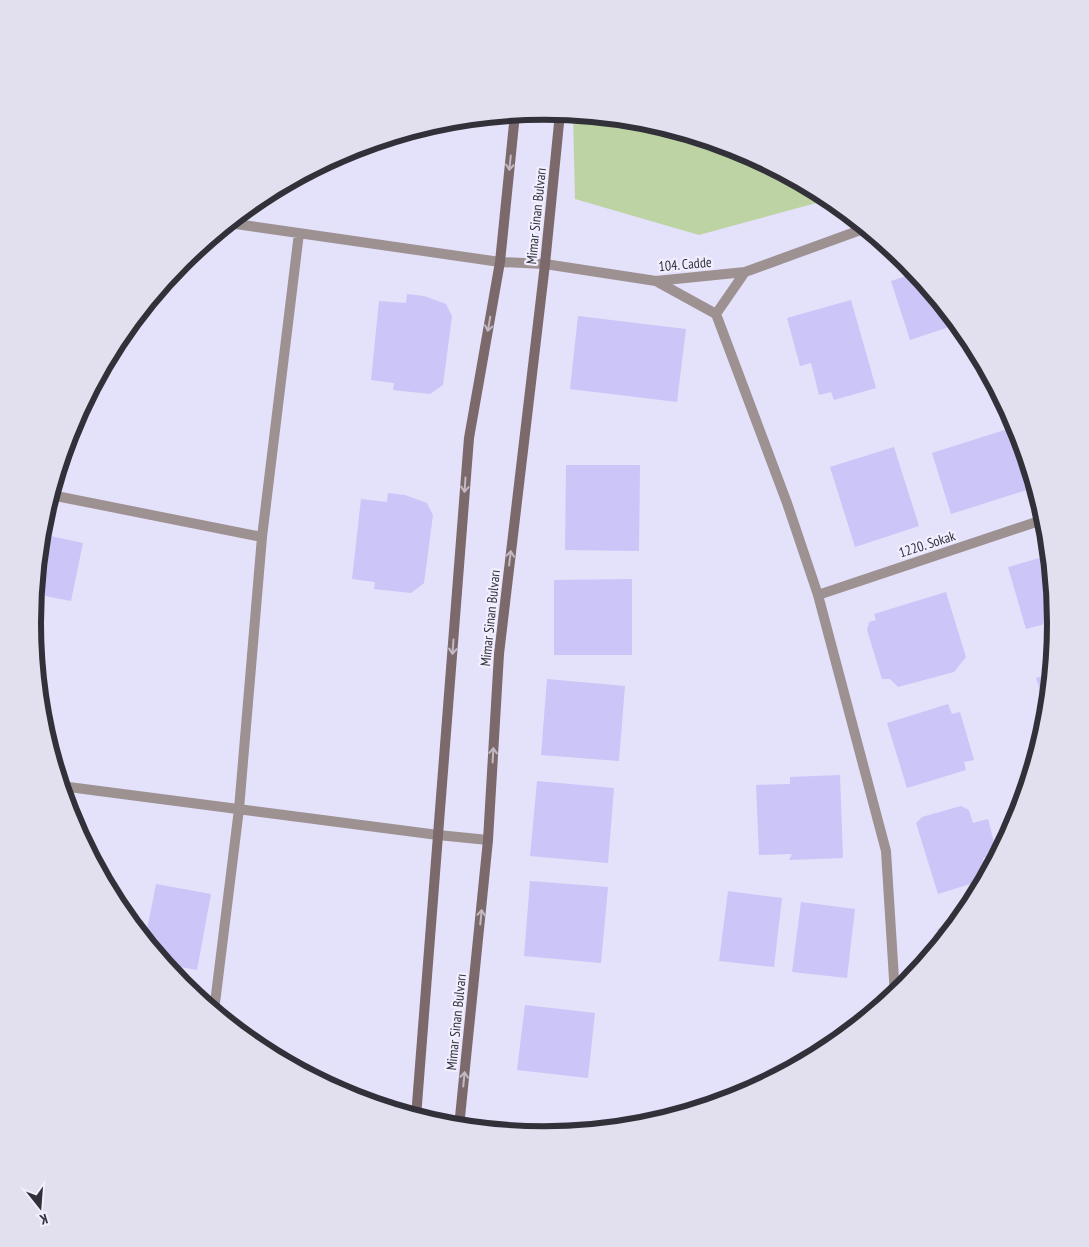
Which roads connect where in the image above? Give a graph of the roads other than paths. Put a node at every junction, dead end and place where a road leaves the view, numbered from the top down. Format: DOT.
graph roads {
  1 [pos="559,120"];
  2 [pos="514,121"];
  3 [pos="238,224"];
  4 [pos="859,231"];
  5 [pos="299,233"];
  6 [pos="500,262"];
  7 [pos="545,264"];
  8 [pos="745,272"];
  9 [pos="656,281"];
  10 [pos="716,314"];
  11 [pos="57,496"];
  12 [pos="1037,522"];
  13 [pos="262,537"];
  14 [pos="818,595"];
  15 [pos="69,787"];
  16 [pos="239,809"];
  17 [pos="438,835"];
  18 [pos="488,840"];
  19 [pos="894,984"];
  20 [pos="215,1004"];
  21 [pos="417,1111"];
  22 [pos="460,1119"];
  1 -- 7 [label="main road, Mimar Sinan Bulvarı"];
  2 -- 6 [label="main road, one-way"];
  3 -- 5 [label="street, 104. Cadde"];
  4 -- 8 [label="street, 104. Cadde"];
  5 -- 6 [label="street, 104. Cadde"];
  5 -- 13 [label="street"];
  6 -- 7 [label="street, 104. Cadde"];
  6 -- 17 [label="main road, one-way"];
  7 -- 9 [label="street, 104. Cadde"];
  18 -- 7 [label="main road, Mimar Sinan Bulvarı, one-way"];
  8 -- 9 [label="street, 104. Cadde"];
  8 -- 10 [label="street"];
  9 -- 10 [label="street"];
  10 -- 14 [label="street"];
  11 -- 13 [label="street"];
  12 -- 14 [label="street, 1220. Sokak"];
  13 -- 16 [label="street"];
  14 -- 19 [label="street"];
  15 -- 16 [label="street"];
  16 -- 17 [label="street"];
  16 -- 20 [label="street"];
  17 -- 18 [label="street"];
  17 -- 21 [label="main road"];
  22 -- 18 [label="main road, Mimar Sinan Bulvarı, one-way"];
}
